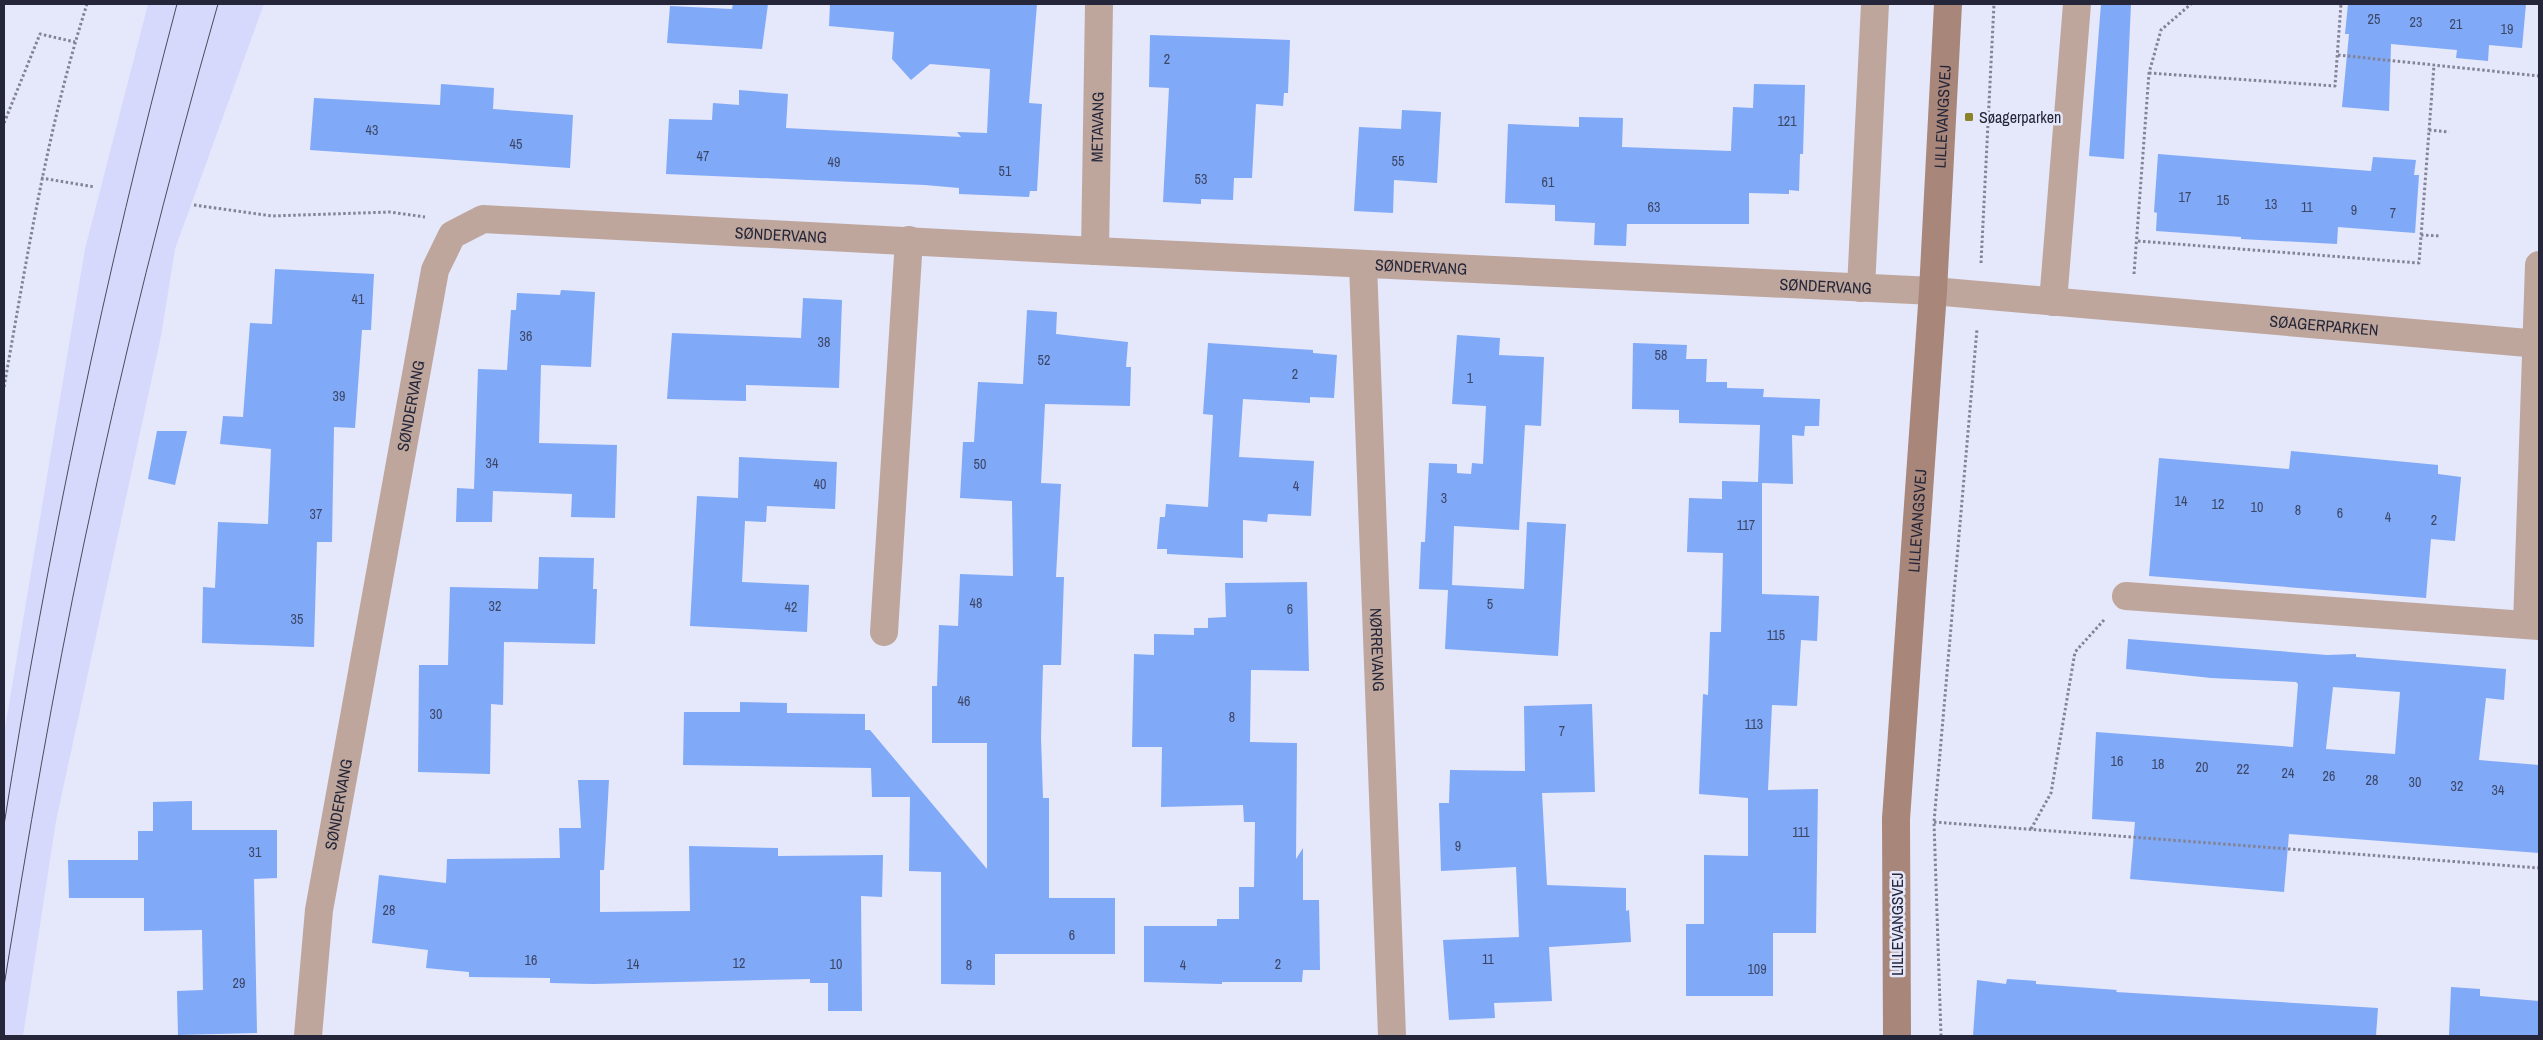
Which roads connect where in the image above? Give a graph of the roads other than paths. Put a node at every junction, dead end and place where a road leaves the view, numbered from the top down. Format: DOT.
graph roads {
  1 [pos="1099,4"];
  2 [pos="1875,4"];
  3 [pos="1948,4"];
  4 [pos="2077,4"];
  5 [pos="909,240"];
  6 [pos="1095,251"];
  7 [pos="1363,264"];
  8 [pos="2539,265"];
  9 [pos="1861,288"];
  10 [pos="1934,291"];
  11 [pos="2054,302"];
  12 [pos="2537,343"];
  13 [pos="2126,596"];
  14 [pos="2533,626"];
  15 [pos="884,632"];
  16 [pos="308,1036"];
  17 [pos="1392,1036"];
  18 [pos="1898,1036"];
  1 -- 6 [label="street, METAVANG"];
  2 -- 9 [label="street"];
  3 -- 10 [label="street, LILLEVANGSVEJ"];
  4 -- 11 [label="street"];
  5 -- 6 [label="street, SØNDERVANG"];
  5 -- 15 [label="street"];
  5 -- 16 [label="street, SØNDERVANG"];
  6 -- 7 [label="street, SØNDERVANG"];
  7 -- 9 [label="street, SØNDERVANG"];
  7 -- 17 [label="street, NØRREVANG"];
  8 -- 12 [label="street"];
  9 -- 10 [label="street, SØNDERVANG"];
  10 -- 11 [label="street, SØAGERPARKEN"];
  10 -- 18 [label="street, LILLEVANGSVEJ"];
  11 -- 12 [label="street, SØAGERPARKEN"];
  12 -- 14 [label="street"];
  13 -- 14 [label="street"];
}
